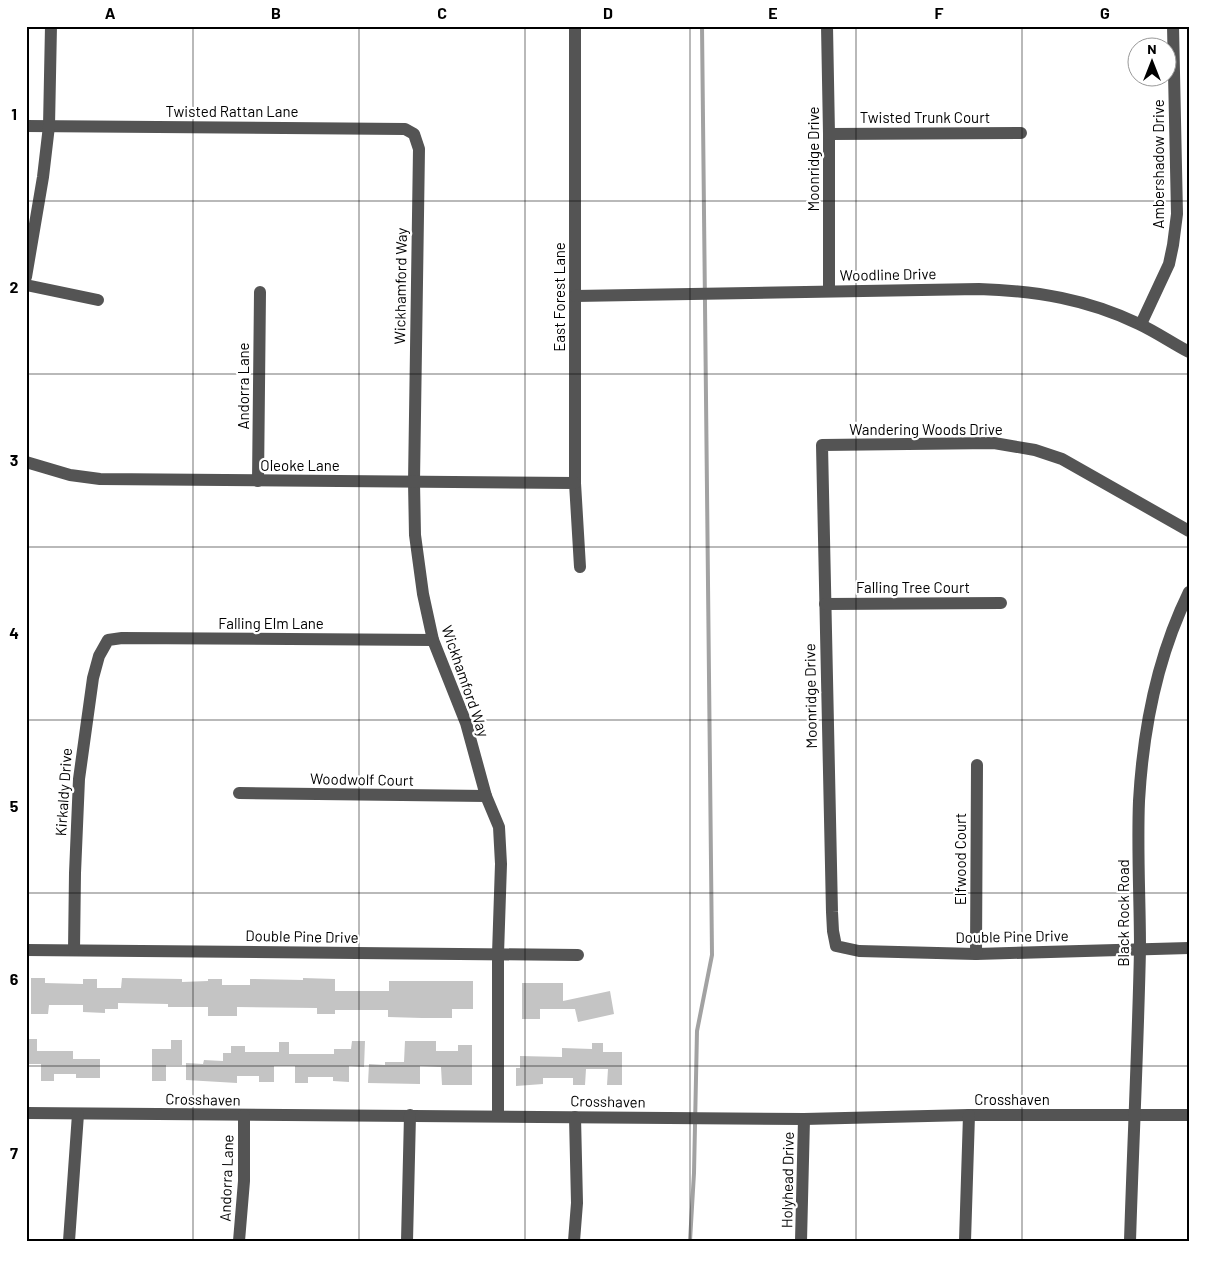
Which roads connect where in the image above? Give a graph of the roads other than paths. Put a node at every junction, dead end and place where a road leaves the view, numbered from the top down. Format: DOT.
graph roads {
  1 [pos="51,26"];
  2 [pos="575,26"];
  3 [pos="827,26"];
  4 [pos="1173,26"];
  5 [pos="26,126"];
  6 [pos="49,126"];
  7 [pos="1021,133"];
  8 [pos="414,134"];
  9 [pos="829,134"];
  10 [pos="26,277"];
  11 [pos="26,285"];
  12 [pos="829,291"];
  13 [pos="260,292"];
  14 [pos="576,296"];
  15 [pos="98,300"];
  16 [pos="1140,324"];
  17 [pos="1189,352"];
  18 [pos="822,445"];
  19 [pos="26,462"];
  20 [pos="258,481"];
  21 [pos="414,482"];
  22 [pos="576,484"];
  23 [pos="1189,531"];
  24 [pos="580,567"];
  25 [pos="1189,592"];
  26 [pos="1001,603"];
  27 [pos="825,604"];
  28 [pos="108,640"];
  29 [pos="433,640"];
  30 [pos="977,765"];
  31 [pos="239,793"];
  32 [pos="486,796"];
  33 [pos="836,946"];
  34 [pos="1189,948"];
  35 [pos="1140,949"];
  36 [pos="26,950"];
  37 [pos="74,950"];
  38 [pos="498,954"];
  39 [pos="976,954"];
  40 [pos="578,955"];
  41 [pos="26,1113"];
  42 [pos="78,1114"];
  43 [pos="244,1115"];
  44 [pos="410,1115"];
  45 [pos="969,1115"];
  46 [pos="1134,1115"];
  47 [pos="1189,1115"];
  48 [pos="498,1116"];
  49 [pos="575,1117"];
  50 [pos="804,1119"];
  51 [pos="69,1241"];
  52 [pos="239,1241"];
  53 [pos="406,1241"];
  54 [pos="574,1241"];
  55 [pos="801,1241"];
  56 [pos="965,1241"];
  57 [pos="1130,1241"];
  1 -- 6 [label="street"];
  2 -- 14 [label="street, East Forest Lane"];
  3 -- 9 [label="street, Moonridge Drive"];
  4 -- 16 [label="street, Ambershadow Drive"];
  5 -- 6 [label="street, Twisted Rattan Lane"];
  6 -- 8 [label="street, Twisted Rattan Lane"];
  6 -- 10 [label="street"];
  7 -- 9 [label="street, Twisted Trunk Court"];
  8 -- 21 [label="street, Wickhamford Way"];
  9 -- 12 [label="street, Moonridge Drive"];
  11 -- 15 [label="street"];
  12 -- 14 [label="street, Woodline Drive"];
  12 -- 16 [label="street, Woodline Drive"];
  13 -- 20 [label="street, Andorra Lane"];
  14 -- 22 [label="street, East Forest Lane"];
  16 -- 17 [label="street, Woodline Drive"];
  18 -- 23 [label="street, Wandering Woods Drive"];
  18 -- 27 [label="street, Moonridge Drive"];
  19 -- 20 [label="street, Oleoke Lane"];
  20 -- 21 [label="street, Oleoke Lane"];
  21 -- 22 [label="street, Oleoke Lane"];
  21 -- 29 [label="street, Wickhamford Way"];
  22 -- 24 [label="street, East Forest Lane"];
  25 -- 35 [label="street, Black Rock Road"];
  26 -- 27 [label="street, Falling Tree Court"];
  27 -- 33 [label="street, Moonridge Drive"];
  28 -- 29 [label="street, Falling Elm Lane"];
  28 -- 37 [label="street, Kirkaldy Drive"];
  29 -- 32 [label="street, Wickhamford Way"];
  30 -- 39 [label="street, Elfwood Court"];
  31 -- 32 [label="street, Woodwolf Court"];
  32 -- 38 [label="street, Wickhamford Way"];
  33 -- 39 [label="street, Double Pine Drive"];
  34 -- 35 [label="street, Double Pine Drive"];
  35 -- 39 [label="street, Double Pine Drive"];
  35 -- 46 [label="street, Black Rock Road"];
  36 -- 37 [label="street, Double Pine Drive"];
  37 -- 38 [label="street, Double Pine Drive"];
  38 -- 40 [label="street, Double Pine Drive"];
  38 -- 48 [label="street, Wickhamford Way"];
  41 -- 42 [label="street, Crosshaven"];
  42 -- 43 [label="street, Crosshaven"];
  42 -- 51 [label="street"];
  43 -- 44 [label="street, Crosshaven"];
  43 -- 52 [label="street, Andorra Lane"];
  44 -- 48 [label="street, Crosshaven"];
  44 -- 53 [label="street"];
  45 -- 46 [label="street, Crosshaven"];
  45 -- 50 [label="street, Crosshaven"];
  45 -- 56 [label="street"];
  46 -- 47 [label="street, Crosshaven"];
  46 -- 57 [label="street, Black Rock Road"];
  48 -- 49 [label="street, Crosshaven"];
  49 -- 50 [label="street, Crosshaven"];
  49 -- 54 [label="street"];
  50 -- 55 [label="street, Holyhead Drive"];
}
